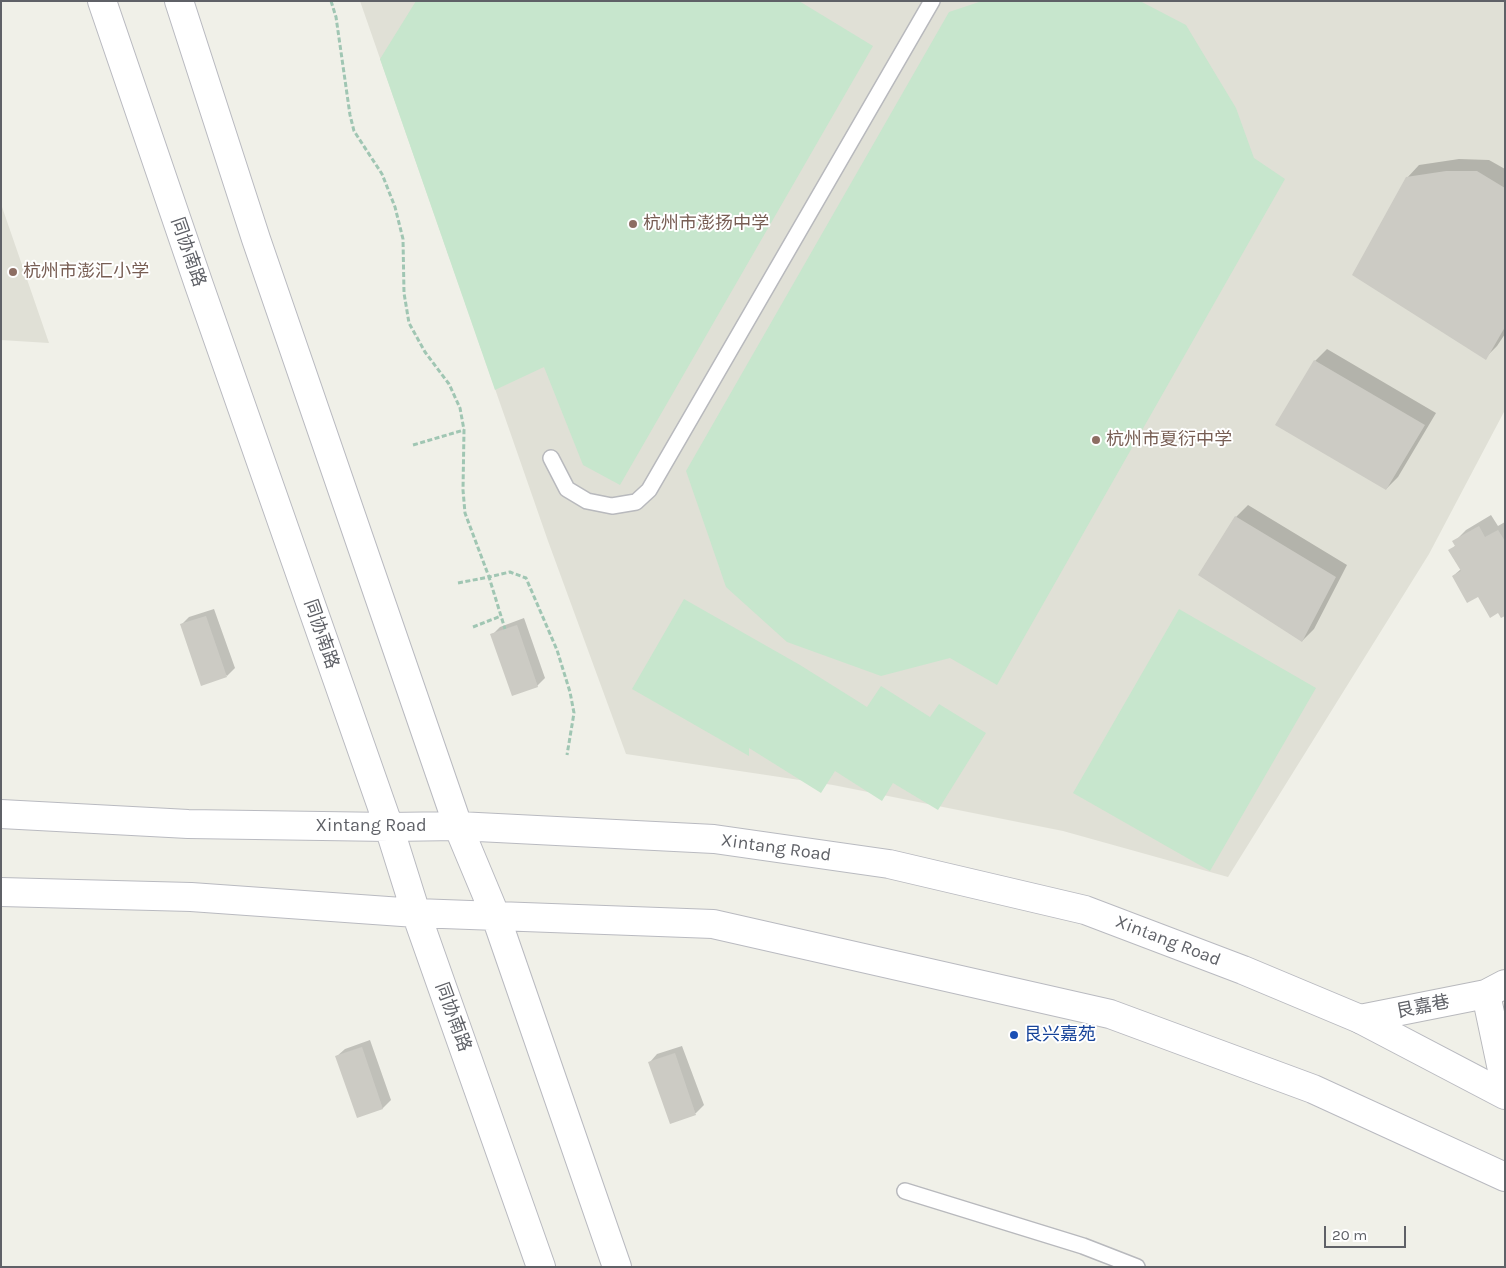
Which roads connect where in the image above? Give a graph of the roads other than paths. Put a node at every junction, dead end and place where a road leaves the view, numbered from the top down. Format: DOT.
graph roads {
  1 [pos="102,1"];
  2 [pos="179,1"];
  3 [pos="932,1"];
  4 [pos="551,458"];
  5 [pos="1,814"];
  6 [pos="458,826"];
  7 [pos="389,827"];
  8 [pos="1,892"];
  9 [pos="416,913"];
  10 [pos="496,917"];
  11 [pos="1495,989"];
  12 [pos="1360,1019"];
  13 [pos="1505,1084"];
  14 [pos="1505,1096"];
  15 [pos="1505,1177"];
  16 [pos="905,1191"];
  17 [pos="541,1267"];
  18 [pos="617,1267"];
  19 [pos="1137,1267"];
  1 -- 7 [label="main road, 同协南路"];
  2 -- 6 [label="main road"];
  3 -- 4 [label="lane"];
  5 -- 7 [label="main road, Xintang Road"];
  6 -- 7 [label="main road, Xintang Road"];
  6 -- 10 [label="main road"];
  6 -- 12 [label="main road, Xintang Road"];
  7 -- 9 [label="main road, 同协南路"];
  8 -- 9 [label="main road"];
  9 -- 10 [label="main road"];
  9 -- 17 [label="main road, 同协南路"];
  10 -- 15 [label="main road"];
  10 -- 18 [label="main road"];
  11 -- 12 [label="main road, 艮嘉巷"];
  11 -- 13 [label="main road, 艮嘉巷"];
  12 -- 14 [label="main road, Xintang Road"];
  16 -- 19 [label="lane"];
}
